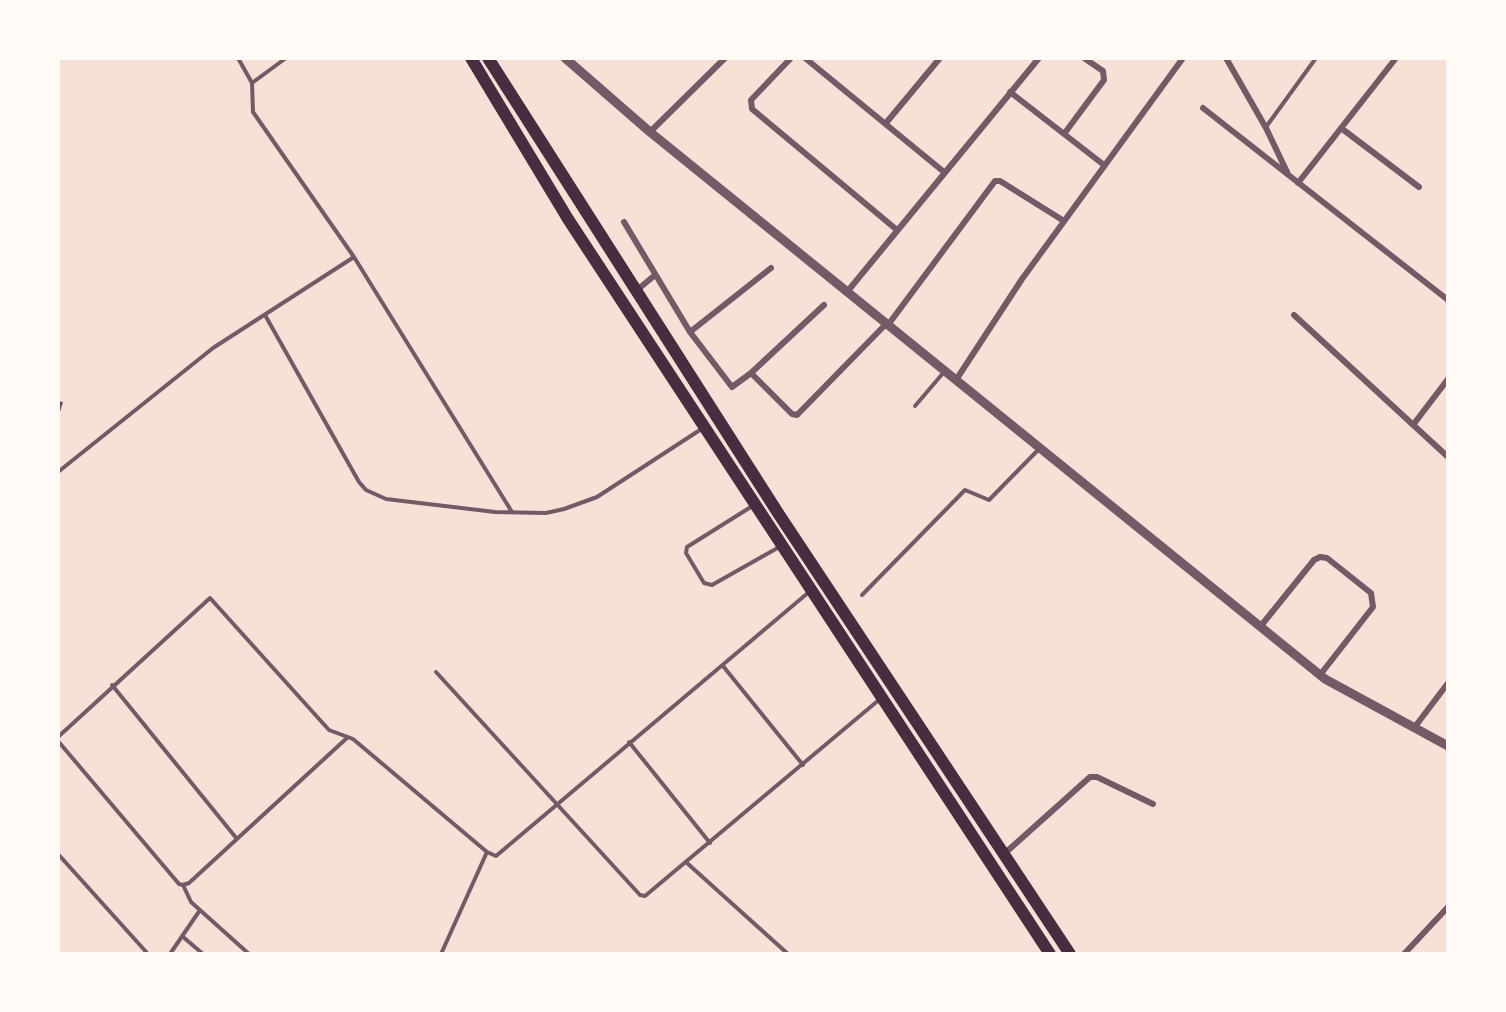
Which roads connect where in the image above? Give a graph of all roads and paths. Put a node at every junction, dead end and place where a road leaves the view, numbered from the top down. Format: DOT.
graph roads {
  1 [pos="238,58"];
  2 [pos="286,58"];
  3 [pos="471,58"];
  4 [pos="488,58"];
  5 [pos="565,58"];
  6 [pos="725,58"];
  7 [pos="790,58"];
  8 [pos="805,58"];
  9 [pos="940,58"];
  10 [pos="1039,58"];
  11 [pos="1084,58"];
  12 [pos="1183,58"];
  13 [pos="1226,58"];
  14 [pos="1316,58"];
  15 [pos="1396,58"];
  16 [pos="252,83"];
  17 [pos="1010,92"];
  18 [pos="1203,108"];
  19 [pos="885,123"];
  20 [pos="1266,128"];
  21 [pos="1341,128"];
  22 [pos="650,132"];
  23 [pos="1064,134"];
  24 [pos="1104,165"];
  25 [pos="944,172"];
  26 [pos="1289,177"];
  27 [pos="1298,183"];
  28 [pos="1419,187"];
  29 [pos="1064,221"];
  30 [pos="624,222"];
  31 [pos="897,230"];
  32 [pos="354,257"];
  33 [pos="771,268"];
  34 [pos="655,275"];
  35 [pos="635,291"];
  36 [pos="847,292"];
  37 [pos="1448,300"];
  38 [pos="824,305"];
  39 [pos="264,315"];
  40 [pos="1294,315"];
  41 [pos="887,325"];
  42 [pos="690,332"];
  43 [pos="945,371"];
  44 [pos="751,373"];
  45 [pos="1448,379"];
  46 [pos="956,380"];
  47 [pos="915,406"];
  48 [pos="1413,425"];
  49 [pos="705,426"];
  50 [pos="1040,448"];
  51 [pos="1448,457"];
  52 [pos="58,472"];
  53 [pos="755,504"];
  54 [pos="512,512"];
  55 [pos="782,545"];
  56 [pos="813,589"];
  57 [pos="862,596"];
  58 [pos="1260,627"];
  59 [pos="723,666"];
  60 [pos="436,672"];
  61 [pos="1320,675"];
  62 [pos="1448,683"];
  63 [pos="112,685"];
  64 [pos="881,698"];
  65 [pos="1414,728"];
  66 [pos="348,737"];
  67 [pos="58,739"];
  68 [pos="629,742"];
  69 [pos="1448,746"];
  70 [pos="803,765"];
  71 [pos="555,804"];
  72 [pos="1153,804"];
  73 [pos="237,839"];
  74 [pos="710,843"];
  75 [pos="487,852"];
  76 [pos="58,854"];
  77 [pos="1004,855"];
  78 [pos="687,863"];
  79 [pos="183,885"];
  80 [pos="1448,907"];
  81 [pos="200,910"];
  82 [pos="182,936"];
  83 [pos="148,954"];
  84 [pos="170,954"];
  85 [pos="203,954"];
  86 [pos="249,954"];
  87 [pos="441,954"];
  88 [pos="788,954"];
  89 [pos="1050,954"];
  90 [pos="1070,954"];
  91 [pos="1404,954"];
  1 -- 16 [label="lane"];
  2 -- 16 [label="lane"];
  3 -- 49 [label="main road"];
  4 -- 35 [label="main road"];
  5 -- 22 [label="street"];
  6 -- 22 [label="street"];
  7 -- 31 [label="street"];
  8 -- 19 [label="street"];
  9 -- 19 [label="street"];
  10 -- 17 [label="street"];
  11 -- 23 [label="street"];
  12 -- 24 [label="street"];
  13 -- 20 [label="street"];
  14 -- 20 [label="lane"];
  15 -- 21 [label="street"];
  16 -- 32 [label="lane"];
  17 -- 23 [label="street"];
  17 -- 25 [label="street"];
  18 -- 26 [label="street"];
  19 -- 25 [label="street"];
  20 -- 26 [label="street"];
  21 -- 27 [label="street"];
  21 -- 28 [label="street"];
  22 -- 36 [label="street"];
  23 -- 24 [label="street"];
  24 -- 29 [label="street"];
  25 -- 31 [label="street"];
  26 -- 27 [label="street"];
  27 -- 37 [label="street"];
  29 -- 41 [label="street"];
  29 -- 46 [label="street"];
  30 -- 34 [label="street"];
  31 -- 36 [label="street"];
  32 -- 39 [label="lane"];
  32 -- 54 [label="lane"];
  33 -- 42 [label="street"];
  34 -- 35 [label="street"];
  34 -- 42 [label="street"];
  35 -- 77 [label="main road"];
  36 -- 41 [label="street"];
  38 -- 44 [label="street"];
  39 -- 52 [label="lane"];
  39 -- 54 [label="lane"];
  40 -- 48 [label="street"];
  41 -- 43 [label="street"];
  41 -- 44 [label="street"];
  42 -- 44 [label="street"];
  43 -- 46 [label="street"];
  43 -- 47 [label="lane"];
  45 -- 48 [label="street"];
  46 -- 50 [label="street"];
  48 -- 51 [label="street"];
  49 -- 53 [label="main road"];
  49 -- 54 [label="lane"];
  50 -- 57 [label="lane"];
  50 -- 58 [label="street"];
  53 -- 55 [label="main road"];
  53 -- 55 [label="lane"];
  55 -- 56 [label="main road"];
  56 -- 59 [label="lane"];
  56 -- 64 [label="main road"];
  58 -- 61 [label="street"];
  58 -- 61 [label="street"];
  59 -- 68 [label="lane"];
  59 -- 70 [label="lane"];
  60 -- 71 [label="lane"];
  61 -- 65 [label="street"];
  62 -- 65 [label="street"];
  63 -- 66 [label="lane"];
  63 -- 67 [label="lane"];
  63 -- 73 [label="lane"];
  64 -- 70 [label="lane"];
  64 -- 89 [label="main road"];
  65 -- 69 [label="street"];
  66 -- 73 [label="lane"];
  66 -- 75 [label="lane"];
  67 -- 79 [label="lane"];
  68 -- 71 [label="lane"];
  68 -- 74 [label="lane"];
  70 -- 74 [label="lane"];
  71 -- 75 [label="lane"];
  71 -- 78 [label="lane"];
  72 -- 77 [label="street"];
  73 -- 79 [label="lane"];
  74 -- 78 [label="lane"];
  75 -- 87 [label="lane"];
  76 -- 83 [label="lane"];
  77 -- 90 [label="main road"];
  78 -- 88 [label="lane"];
  79 -- 81 [label="lane"];
  80 -- 91 [label="street"];
  81 -- 82 [label="lane"];
  81 -- 86 [label="lane"];
  82 -- 84 [label="lane"];
  82 -- 85 [label="lane"];
}
